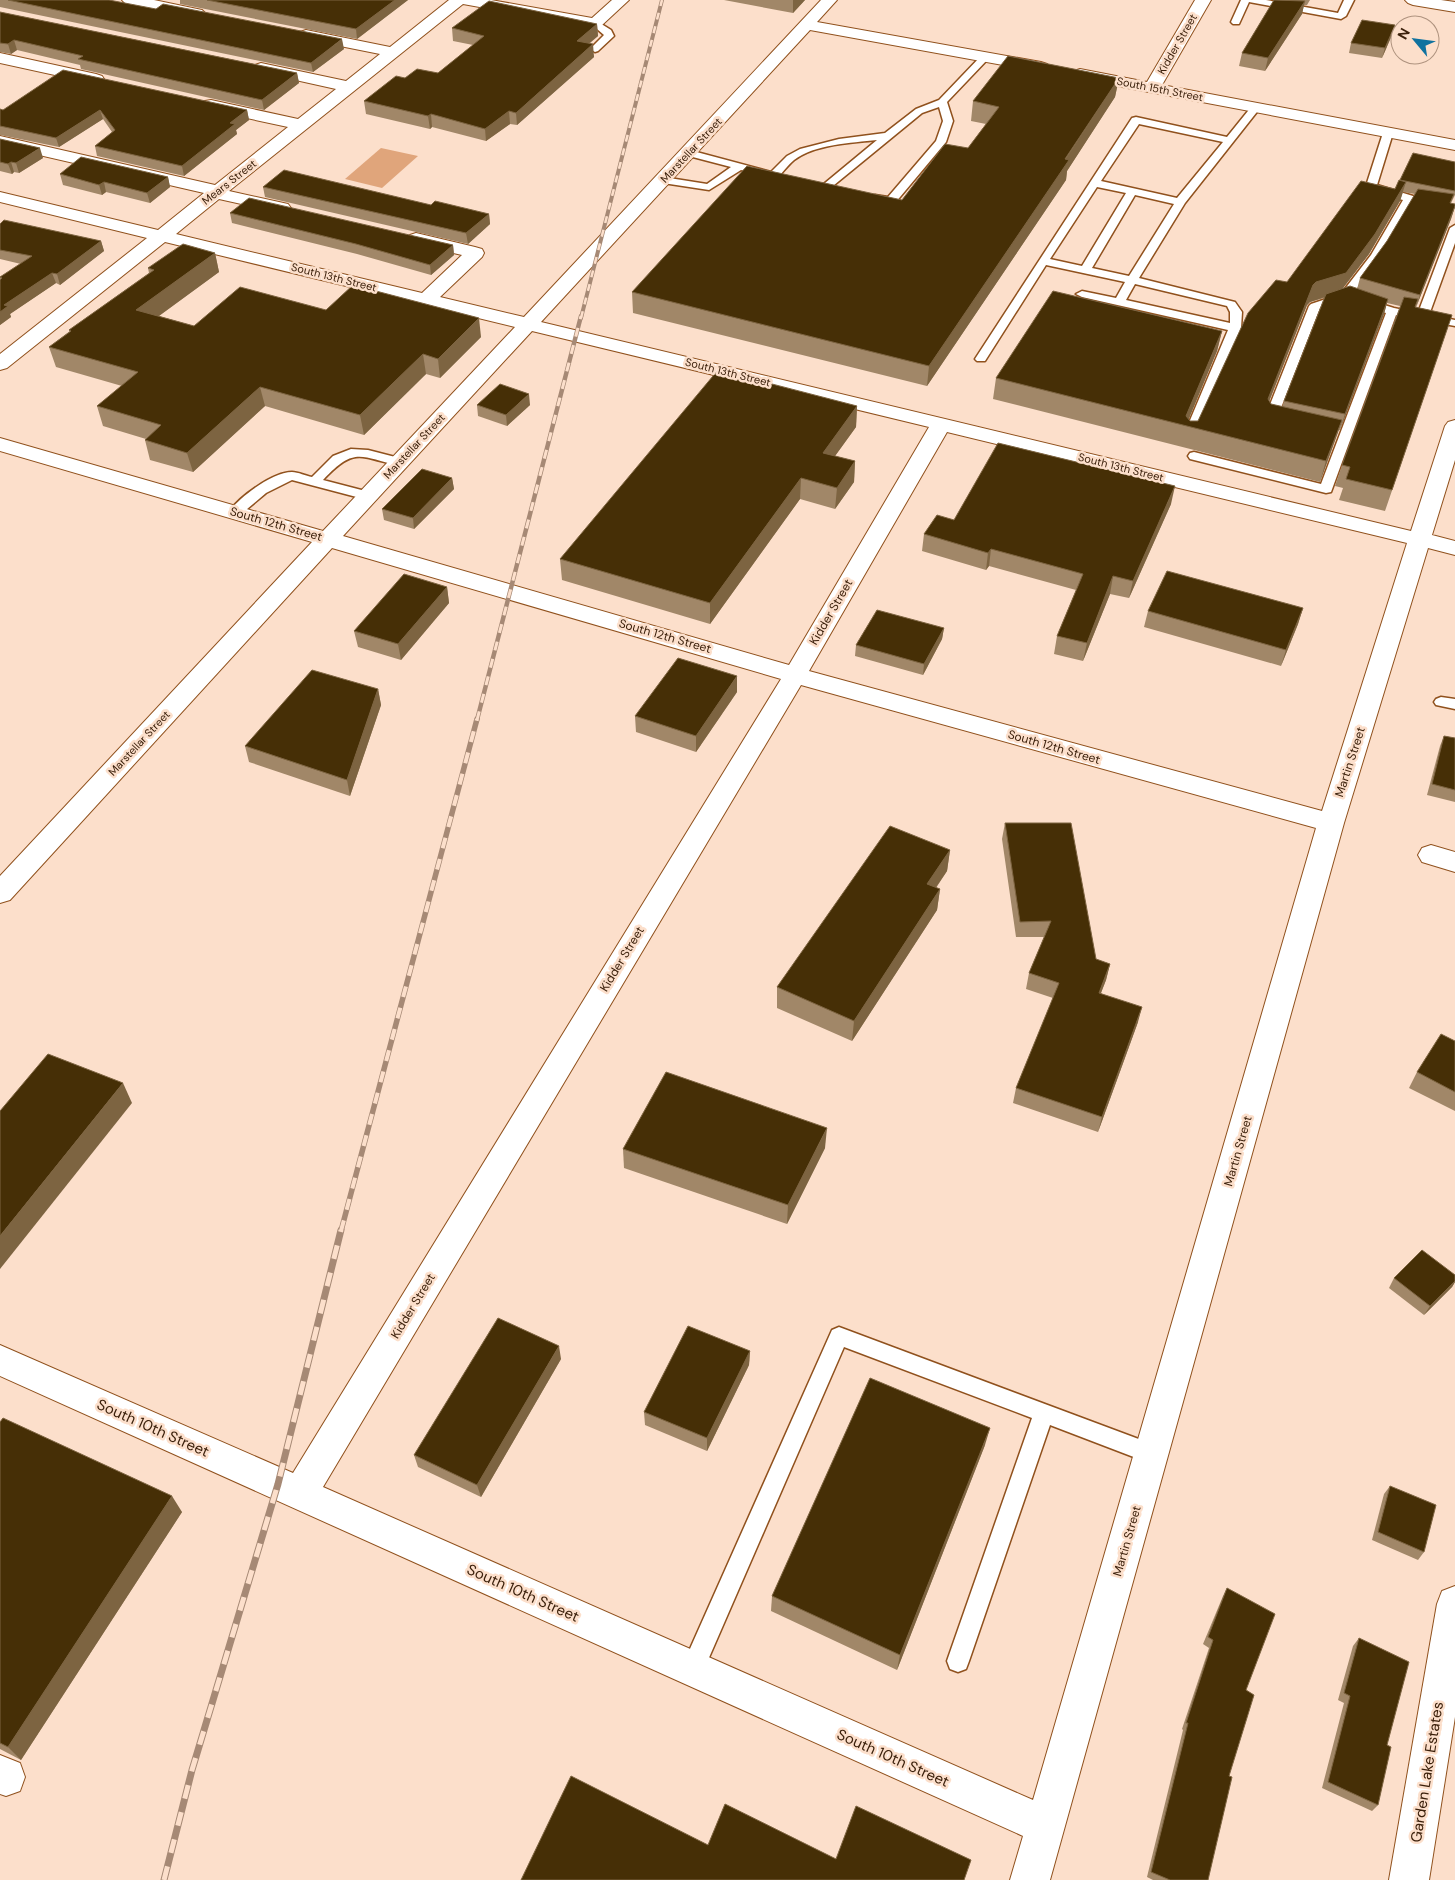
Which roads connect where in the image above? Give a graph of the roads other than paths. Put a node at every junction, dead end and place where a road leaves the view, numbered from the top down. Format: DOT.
graph roads {
  1 [pos="130,0"];
  2 [pos="459,0"];
  3 [pos="465,0"];
  4 [pos="620,0"];
  5 [pos="829,0"];
  6 [pos="1203,0"];
  7 [pos="1246,0"];
  8 [pos="1250,0"];
  9 [pos="1349,0"];
  10 [pos="1413,0"];
  11 [pos="1455,7"];
  12 [pos="208,16"];
  13 [pos="1236,22"];
  14 [pos="596,23"];
  15 [pos="806,25"];
  16 [pos="295,33"];
  17 [pos="595,49"];
  18 [pos="392,52"];
  19 [pos="985,57"];
  20 [pos="0,58"];
  21 [pos="242,65"];
  22 [pos="107,82"];
  23 [pos="349,87"];
  24 [pos="1152,87"];
  25 [pos="194,101"];
  26 [pos="942,102"];
  27 [pos="1255,108"];
  28 [pos="301,125"];
  29 [pos="1388,132"];
  30 [pos="888,136"];
  31 [pos="1228,140"];
  32 [pos="0,141"];
  33 [pos="1455,145"];
  34 [pos="689,153"];
  35 [pos="740,166"];
  36 [pos="664,180"];
  37 [pos="1094,183"];
  38 [pos="825,188"];
  39 [pos="217,192"];
  40 [pos="1132,192"];
  41 [pos="863,196"];
  42 [pos="0,197"];
  43 [pos="1180,202"];
  44 [pos="295,211"];
  45 [pos="1455,228"];
  46 [pos="161,236"];
  47 [pos="401,236"];
  48 [pos="1043,261"];
  49 [pos="1085,271"];
  50 [pos="1132,280"];
  51 [pos="1082,294"];
  52 [pos="1345,296"];
  53 [pos="426,300"];
  54 [pos="1119,302"];
  55 [pos="1392,311"];
  56 [pos="1422,318"];
  57 [pos="1455,323"];
  58 [pos="528,324"];
  59 [pos="1235,328"];
  60 [pos="981,359"];
  61 [pos="0,364"];
  62 [pos="942,423"];
  63 [pos="1288,424"];
  64 [pos="1455,426"];
  65 [pos="1189,437"];
  66 [pos="0,444"];
  67 [pos="1194,456"];
  68 [pos="399,462"];
  69 [pos="314,482"];
  70 [pos="368,496"];
  71 [pos="235,512"];
  72 [pos="329,539"];
  73 [pos="1421,540"];
  74 [pos="1455,548"];
  75 [pos="795,674"];
  76 [pos="1331,824"];
  77 [pos="0,893"];
  78 [pos="0,1360"];
  79 [pos="1044,1413"];
  80 [pos="1152,1454"];
  81 [pos="300,1493"];
  82 [pos="1455,1604"];
  83 [pos="958,1661"];
  84 [pos="693,1668"];
  85 [pos="1046,1826"];
  86 [pos="1030,1880"];
  87 [pos="1409,1880"];
  1 -- 12 [label="street"];
  2 -- 18 [label="street, Mears Street"];
  3 -- 14 [label="street"];
  4 -- 14 [label="street"];
  5 -- 15 [label="street, Marstellar Street"];
  6 -- 24 [label="street, Kidder Street"];
  7 -- 13 [label="lane"];
  8 -- 9 [label="lane"];
  10 -- 11 [label="street"];
  14 -- 17 [label="lane"];
  15 -- 19 [label="street, South 15th Street"];
  15 -- 34 [label="street, Marstellar Street"];
  16 -- 18 [label="street"];
  18 -- 23 [label="street, Mears Street"];
  19 -- 24 [label="street, South 15th Street"];
  19 -- 26 [label="lane"];
  20 -- 22 [label="street"];
  21 -- 23 [label="street"];
  23 -- 28 [label="street, Mears Street"];
  24 -- 27 [label="street, South 15th Street"];
  25 -- 28 [label="street"];
  26 -- 30 [label="lane"];
  26 -- 41 [label="lane"];
  27 -- 29 [label="street, South 15th Street"];
  27 -- 31 [label="lane"];
  28 -- 39 [label="street, Mears Street"];
  29 -- 33 [label="street, South 15th Street"];
  29 -- 52 [label="lane"];
  30 -- 35 [label="lane"];
  30 -- 38 [label="lane"];
  31 -- 37 [label="lane"];
  31 -- 43 [label="lane"];
  32 -- 39 [label="street"];
  34 -- 35 [label="lane"];
  34 -- 36 [label="street, Marstellar Street"];
  35 -- 36 [label="lane"];
  36 -- 58 [label="street, Marstellar Street"];
  37 -- 40 [label="lane"];
  37 -- 48 [label="lane"];
  39 -- 44 [label="street"];
  39 -- 46 [label="street, Mears Street"];
  40 -- 43 [label="lane"];
  40 -- 49 [label="lane"];
  42 -- 46 [label="street, South 13th Street"];
  43 -- 50 [label="lane"];
  45 -- 56 [label="lane"];
  46 -- 53 [label="street, South 13th Street"];
  46 -- 61 [label="street, Mears Street"];
  47 -- 53 [label="street"];
  48 -- 49 [label="lane"];
  48 -- 60 [label="lane"];
  49 -- 50 [label="lane"];
  50 -- 54 [label="lane"];
  50 -- 59 [label="lane"];
  51 -- 54 [label="lane"];
  52 -- 55 [label="lane"];
  52 -- 63 [label="lane"];
  53 -- 58 [label="street, South 13th Street"];
  54 -- 59 [label="lane"];
  55 -- 56 [label="lane"];
  55 -- 67 [label="lane"];
  56 -- 57 [label="lane"];
  58 -- 62 [label="street, South 13th Street"];
  58 -- 68 [label="street, Marstellar Street"];
  59 -- 65 [label="lane"];
  62 -- 73 [label="street, South 13th Street"];
  62 -- 75 [label="street, Kidder Street"];
  64 -- 73 [label="street, Martin Street"];
  66 -- 71 [label="street, South 12th Street"];
  68 -- 69 [label="lane"];
  68 -- 70 [label="street, Marstellar Street"];
  69 -- 70 [label="lane"];
  69 -- 71 [label="lane"];
  70 -- 72 [label="street, Marstellar Street"];
  71 -- 72 [label="street, South 12th Street"];
  72 -- 75 [label="street, South 12th Street"];
  72 -- 77 [label="street, Marstellar Street"];
  73 -- 74 [label="street, South 13th Street"];
  73 -- 76 [label="street, Martin Street"];
  75 -- 76 [label="street, South 12th Street"];
  75 -- 81 [label="street, Kidder Street"];
  76 -- 80 [label="street, Martin Street"];
  78 -- 81 [label="street, South 10th Street"];
  79 -- 80 [label="lane"];
  79 -- 83 [label="lane"];
  79 -- 84 [label="lane"];
  80 -- 85 [label="street, Martin Street"];
  81 -- 84 [label="street, South 10th Street"];
  82 -- 87 [label="street, Garden Lake Estates"];
  84 -- 85 [label="street, South 10th Street"];
  85 -- 86 [label="street, Martin Street"];
}
